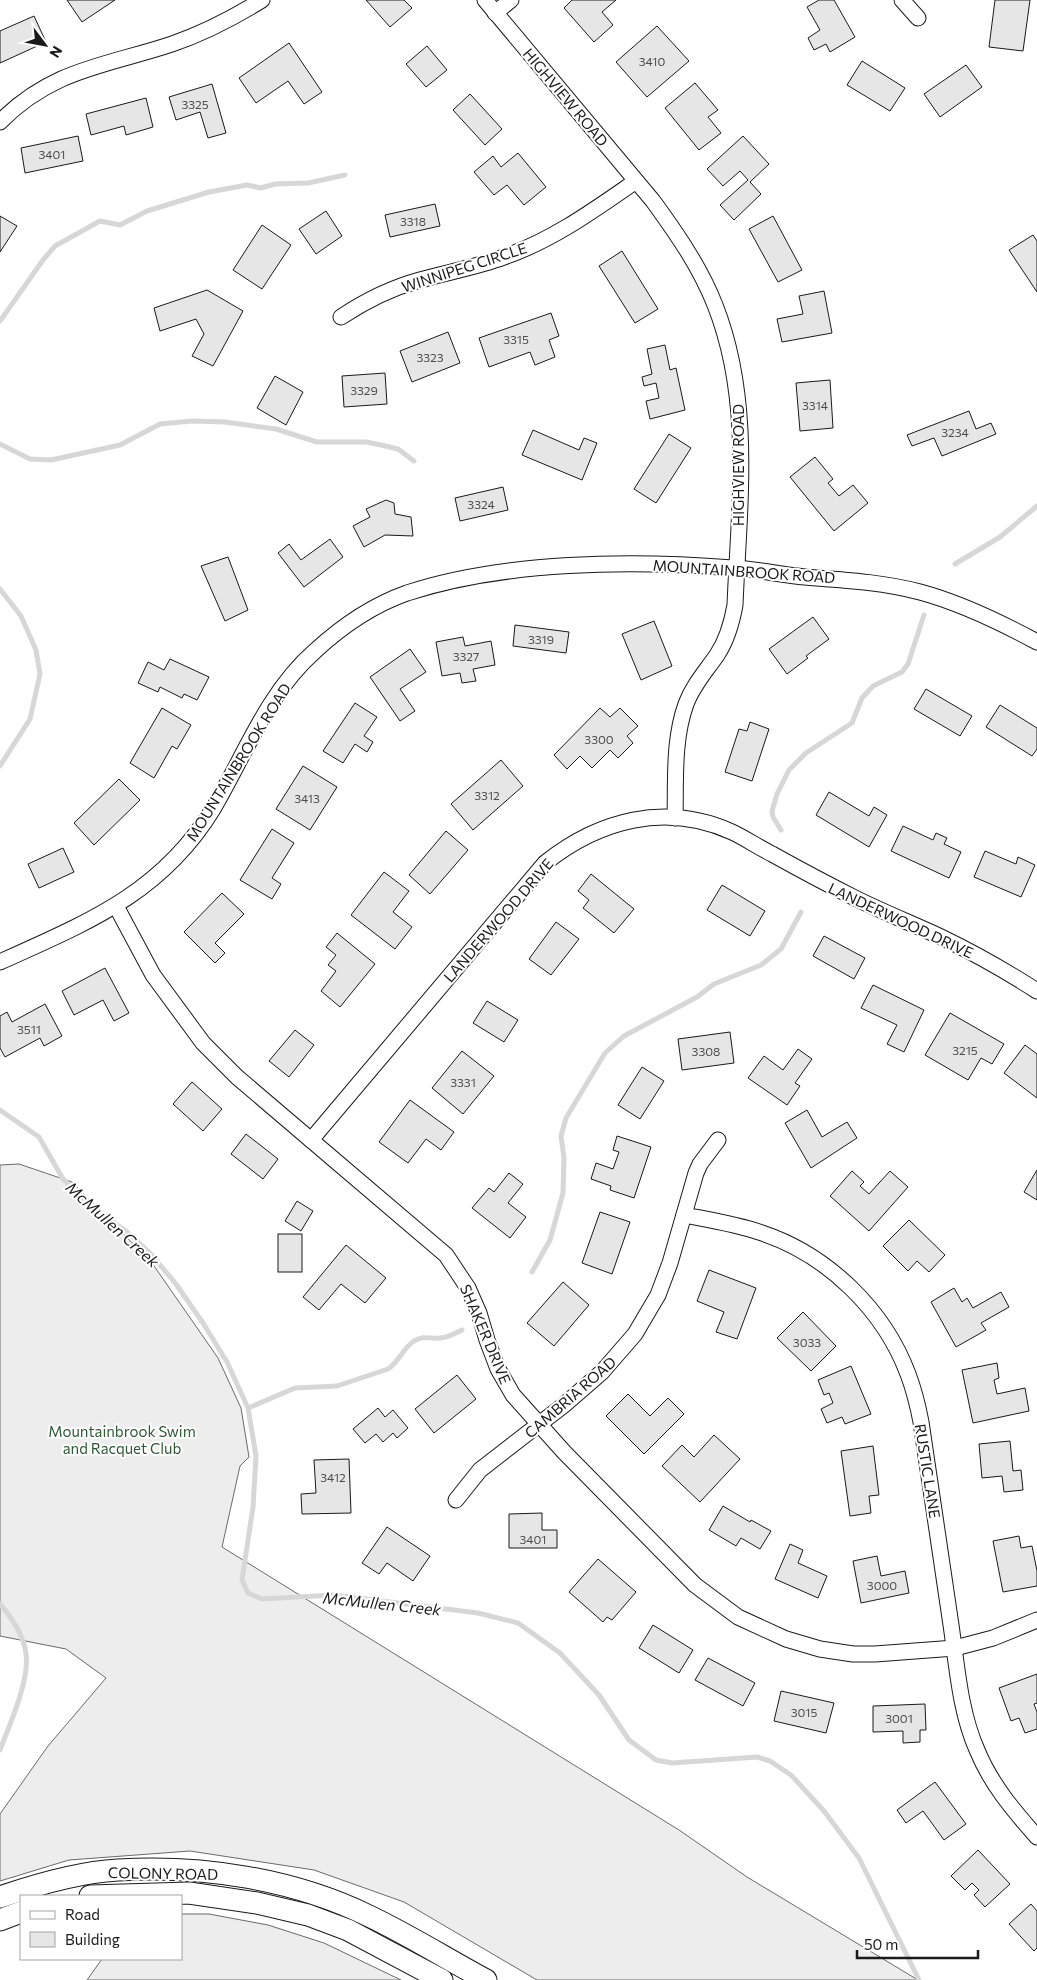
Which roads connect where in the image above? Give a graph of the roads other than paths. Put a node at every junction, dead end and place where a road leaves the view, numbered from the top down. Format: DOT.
graph roads {
  1 [pos="262,0"];
  2 [pos="485,0"];
  3 [pos="511,0"];
  4 [pos="902,0"];
  5 [pos="496,13"];
  6 [pos="918,18"];
  7 [pos="0,122"];
  8 [pos="636,181"];
  9 [pos="341,317"];
  10 [pos="736,568"];
  11 [pos="1037,642"];
  12 [pos="675,818"];
  13 [pos="116,906"];
  14 [pos="0,962"];
  15 [pos="1037,991"];
  16 [pos="311,1140"];
  17 [pos="718,1140"];
  18 [pos="684,1215"];
  19 [pos="540,1425"];
  20 [pos="456,1500"];
  21 [pos="1037,1620"];
  22 [pos="955,1648"];
  23 [pos="1037,1837"];
  24 [pos="123,1895"];
  25 [pos="0,1897"];
  26 [pos="20,1912"];
  27 [pos="0,1920"];
  28 [pos="442,1980"];
  29 [pos="486,1980"];
  1 -- 7 [label="street"];
  2 -- 5 [label="street, HIGHVIEW ROAD"];
  3 -- 5 [label="street"];
  4 -- 6 [label="street"];
  5 -- 8 [label="street, HIGHVIEW ROAD"];
  8 -- 9 [label="street, WINNIPEG CIRCLE"];
  8 -- 10 [label="street, HIGHVIEW ROAD"];
  10 -- 11 [label="street, MOUNTAINBROOK ROAD"];
  10 -- 12 [label="street, HIGHVIEW ROAD"];
  10 -- 13 [label="street, MOUNTAINBROOK ROAD"];
  12 -- 15 [label="street, LANDERWOOD DRIVE"];
  12 -- 16 [label="street, LANDERWOOD DRIVE"];
  13 -- 14 [label="street, MOUNTAINBROOK ROAD"];
  13 -- 16 [label="street, SHAKER DRIVE"];
  16 -- 19 [label="street, SHAKER DRIVE"];
  17 -- 18 [label="street, CAMBRIA ROAD"];
  18 -- 19 [label="street, CAMBRIA ROAD"];
  18 -- 22 [label="street, RUSTIC LANE"];
  19 -- 20 [label="street, CAMBRIA ROAD"];
  19 -- 22 [label="street, SHAKER DRIVE"];
  21 -- 22 [label="street, SHAKER DRIVE"];
  22 -- 23 [label="street, RUSTIC LANE"];
  24 -- 28 [label="main road, COLONY ROAD"];
  25 -- 29 [label="main road, COLONY ROAD"];
  26 -- 27 [label="main road"];
}
